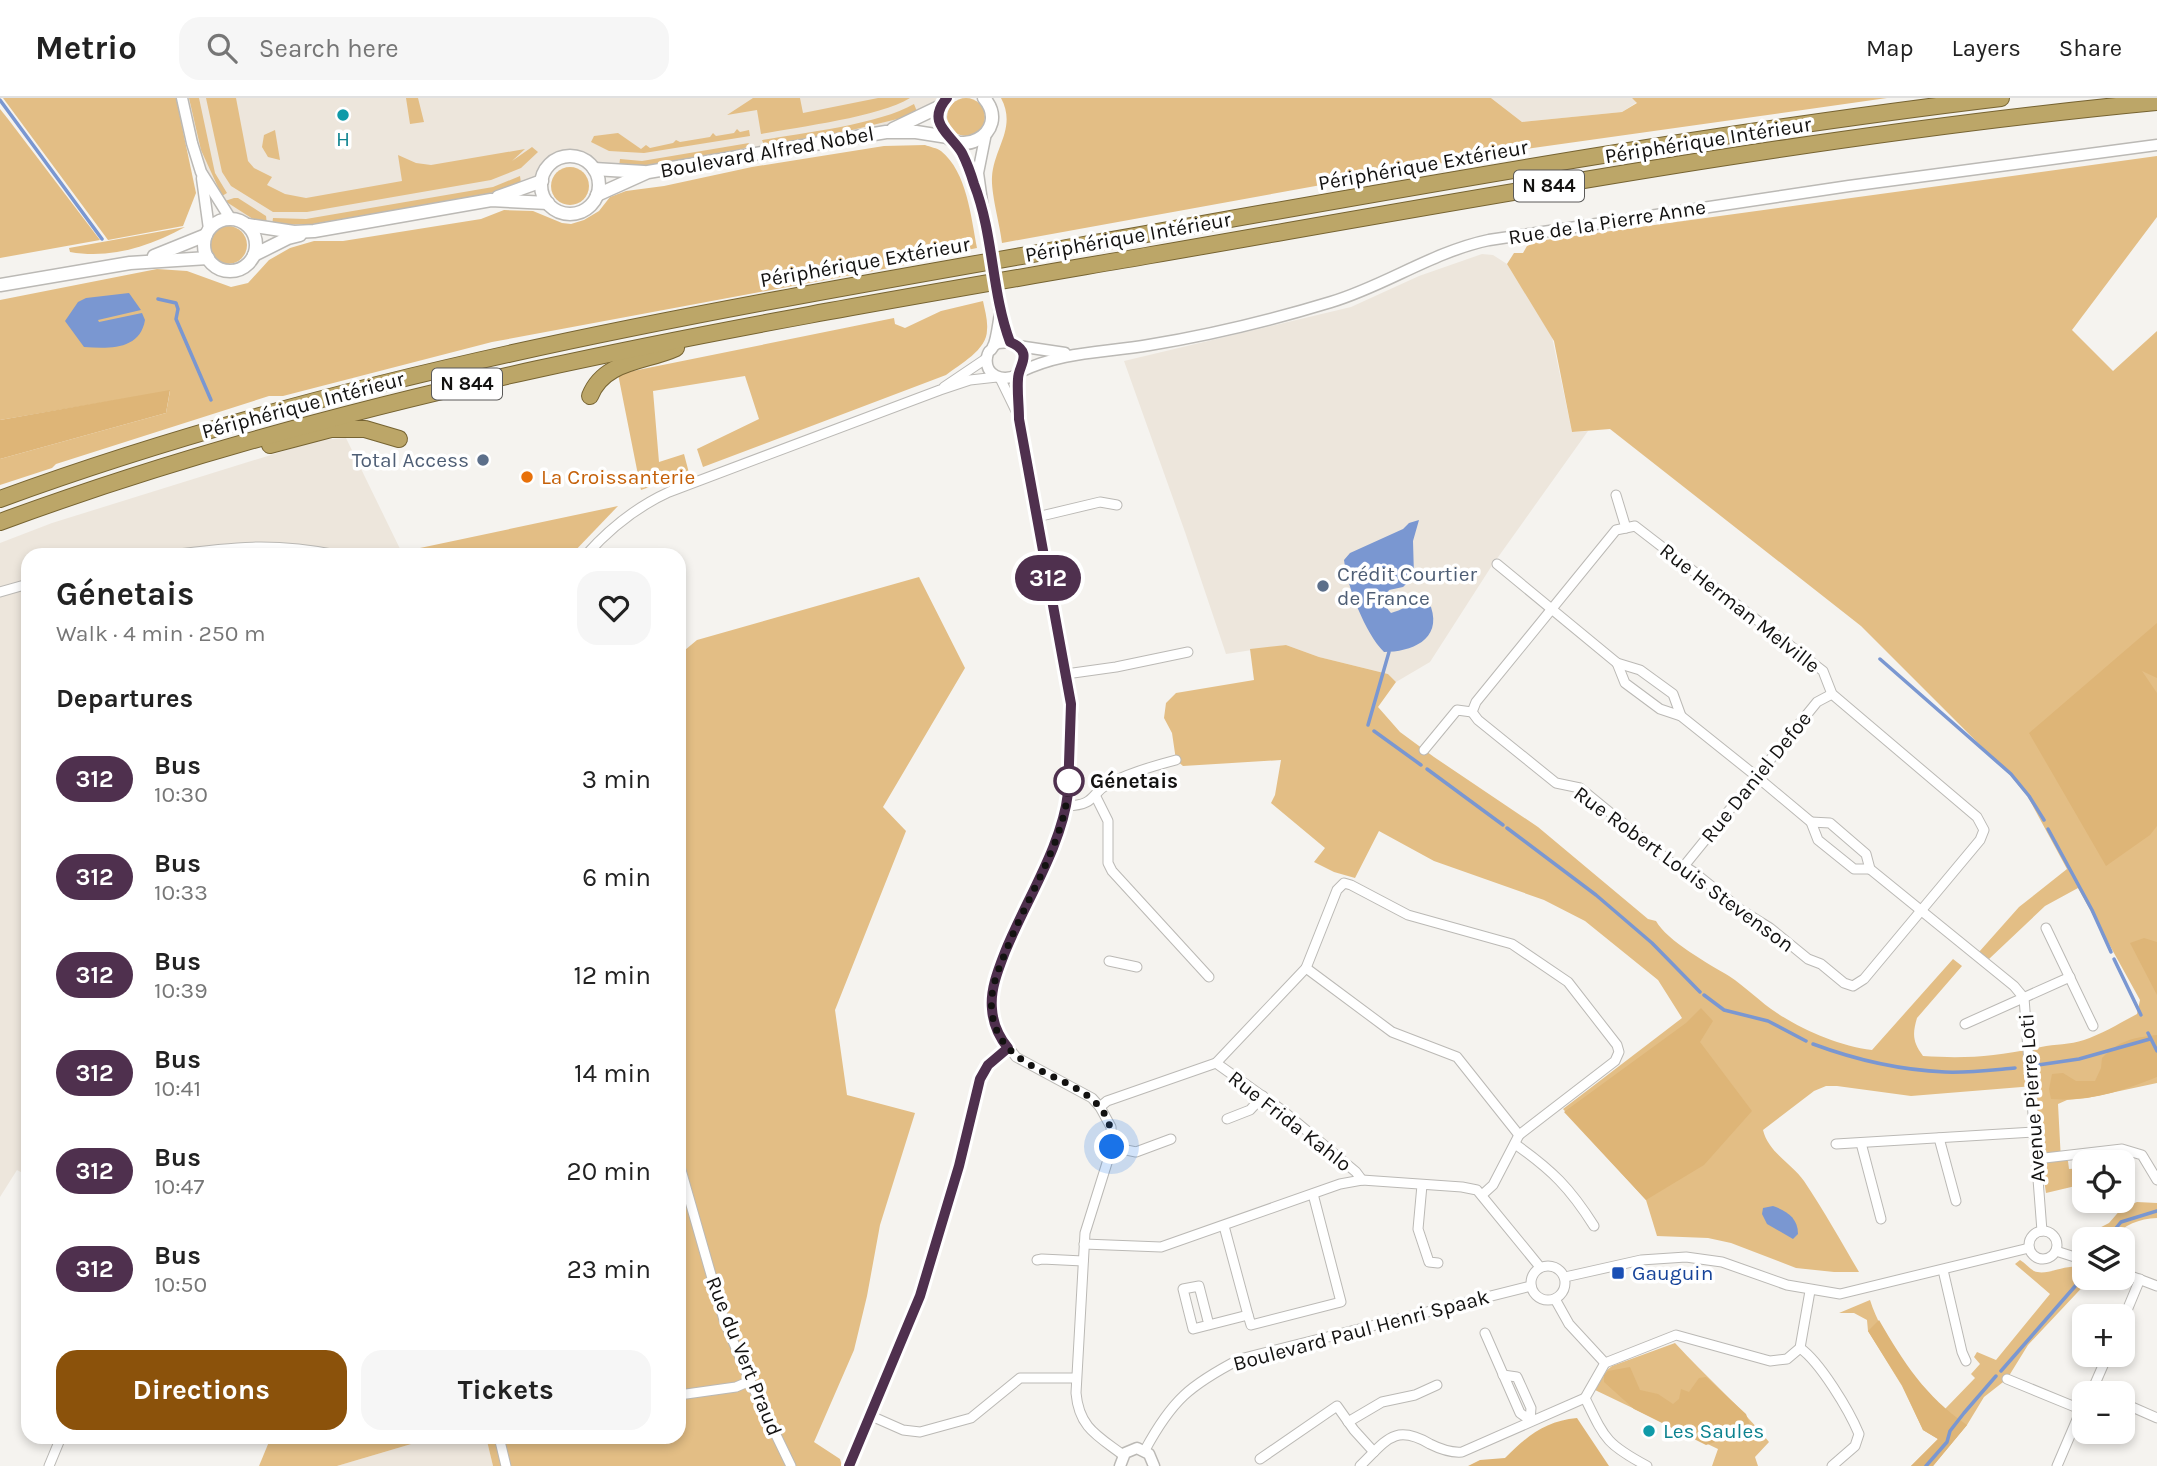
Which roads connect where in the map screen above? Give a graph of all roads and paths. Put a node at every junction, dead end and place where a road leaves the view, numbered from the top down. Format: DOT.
graph roads {
  1 [pos="183,98"];
  2 [pos="984,98"];
  3 [pos="2001,98"];
  4 [pos="944,102"];
  5 [pos="2157,102"];
  6 [pos="886,132"];
  7 [pos="986,134"];
  8 [pos="949,138"];
  9 [pos="2157,145"];
  10 [pos="594,169"];
  11 [pos="201,172"];
  12 [pos="648,172"];
  13 [pos="542,181"];
  14 [pos="597,195"];
  15 [pos="491,200"];
  16 [pos="981,201"];
  17 [pos="548,203"];
  18 [pos="230,218"];
  19 [pos="248,225"];
  20 [pos="314,231"];
  21 [pos="207,232"];
  22 [pos="254,255"];
  23 [pos="208,258"];
  24 [pos="130,263"];
  25 [pos="0,285"];
  26 [pos="1000,314"];
  27 [pos="704,335"];
  28 [pos="1014,344"];
  29 [pos="993,346"];
  30 [pos="1071,354"];
  31 [pos="987,358"];
  32 [pos="1019,374"];
  33 [pos="999,378"];
  34 [pos="940,390"];
  35 [pos="590,396"];
  36 [pos="1019,419"];
  37 [pos="399,439"];
  38 [pos="234,445"];
  39 [pos="1616,495"];
  40 [pos="0,499"];
  41 [pos="1117,505"];
  42 [pos="1037,517"];
  43 [pos="0,522"];
  44 [pos="1626,528"];
  45 [pos="227,548"];
  46 [pos="303,548"];
  47 [pos="593,548"];
  48 [pos="1497,565"];
  49 [pos="21,586"];
  50 [pos="0,592"];
  51 [pos="1550,609"];
  52 [pos="1188,652"];
  53 [pos="1616,663"];
  54 [pos="1066,674"];
  55 [pos="1832,694"];
  56 [pos="1472,712"];
  57 [pos="1681,716"];
  58 [pos="1424,750"];
  59 [pos="1176,760"];
  60 [pos="1756,776"];
  61 [pos="1096,797"];
  62 [pos="1067,806"];
  63 [pos="1811,822"];
  64 [pos="1684,866"];
  65 [pos="1870,869"];
  66 [pos="1921,911"];
  67 [pos="2046,928"];
  68 [pos="1109,961"];
  69 [pos="1137,967"];
  70 [pos="1306,968"];
  71 [pos="1209,977"];
  72 [pos="2070,977"];
  73 [pos="2024,998"];
  74 [pos="1965,1024"];
  75 [pos="2093,1026"];
  76 [pos="1008,1048"];
  77 [pos="1216,1063"];
  78 [pos="1263,1096"];
  79 [pos="1100,1107"];
  80 [pos="1227,1119"];
  81 [pos="2034,1132"];
  82 [pos="1519,1135"];
  83 [pos="1939,1138"];
  84 [pos="1171,1139"];
  85 [pos="1861,1143"];
  86 [pos="1515,1144"];
  87 [pos="1836,1144"];
  88 [pos="1112,1147"];
  89 [pos="2036,1159"];
  90 [pos="1362,1180"];
  91 [pos="2157,1180"];
  92 [pos="1422,1185"];
  93 [pos="686,1189"];
  94 [pos="1313,1194"];
  95 [pos="1482,1195"];
  96 [pos="1956,1201"];
  97 [pos="1881,1219"];
  98 [pos="1224,1226"];
  99 [pos="1594,1226"];
  100 [pos="2042,1231"];
  101 [pos="1084,1244"];
  102 [pos="2029,1248"];
  103 [pos="2056,1251"];
  104 [pos="2072,1256"];
  105 [pos="1037,1261"];
  106 [pos="1083,1261"];
  107 [pos="1438,1263"];
  108 [pos="1540,1267"];
  109 [pos="1943,1270"];
  110 [pos="2135,1277"];
  111 [pos="1565,1278"];
  112 [pos="2140,1279"];
  113 [pos="1531,1286"];
  114 [pos="2157,1286"];
  115 [pos="1810,1291"];
  116 [pos="1555,1299"];
  117 [pos="2130,1304"];
  118 [pos="1248,1315"];
  119 [pos="1209,1325"];
  120 [pos="1485,1333"];
  121 [pos="1800,1348"];
  122 [pos="1966,1361"];
  123 [pos="1605,1363"];
  124 [pos="1076,1378"];
  125 [pos="2007,1379"];
  126 [pos="750,1381"];
  127 [pos="1437,1385"];
  128 [pos="686,1394"];
  129 [pos="1585,1398"];
  130 [pos="2072,1402"];
  131 [pos="2135,1409"];
  132 [pos="869,1415"];
  133 [pos="2157,1418"];
  134 [pos="1530,1420"];
  135 [pos="1348,1422"];
  136 [pos="2072,1430"];
  137 [pos="58,1444"];
  138 [pos="501,1444"];
  139 [pos="1145,1450"];
  140 [pos="1374,1452"];
  141 [pos="1260,1459"];
  142 [pos="1121,1461"];
  143 [pos="49,1466"];
  144 [pos="506,1466"];
  145 [pos="791,1466"];
  146 [pos="849,1466"];
  147 [pos="1154,1466"];
  148 [pos="1360,1466"];
  149 [pos="1647,1466"];
  150 [pos="1832,1466"];
  151 [pos="2057,1466"];
  1 -- 11 [label="street"];
  2 -- 7 [label="main road"];
  3 -- 40 [label="highway, Périphérique Extérieur / N 844"];
  4 -- 6 [label="main road, Boulevard Alfred Nobel"];
  4 -- 8 [label="main road"];
  5 -- 27 [label="highway, Périphérique Intérieur / N 844"];
  6 -- 8 [label="main road, Boulevard Alfred Nobel"];
  6 -- 12 [label="main road, Boulevard Alfred Nobel"];
  7 -- 8 [label="main road, Boulevard Alfred Nobel"];
  7 -- 16 [label="street"];
  8 -- 16 [label="street"];
  9 -- 30 [label="street, Rue de la Pierre Anne"];
  10 -- 12 [label="main road, Boulevard Alfred Nobel"];
  10 -- 13 [label="main road"];
  10 -- 14 [label="main road"];
  11 -- 18 [label="street"];
  11 -- 21 [label="street"];
  12 -- 14 [label="main road, Boulevard Alfred Nobel"];
  13 -- 15 [label="main road"];
  13 -- 17 [label="main road"];
  14 -- 17 [label="main road"];
  15 -- 17 [label="main road"];
  15 -- 20 [label="main road"];
  16 -- 26 [label="street, bridge"];
  18 -- 19 [label="main road"];
  18 -- 21 [label="main road"];
  19 -- 20 [label="main road"];
  19 -- 22 [label="main road"];
  20 -- 22 [label="main road"];
  21 -- 23 [label="main road"];
  21 -- 24 [label="main road"];
  22 -- 23 [label="main road"];
  23 -- 24 [label="main road"];
  24 -- 25 [label="main road"];
  26 -- 28 [label="street"];
  26 -- 29 [label="street"];
  27 -- 35 [label="highway"];
  27 -- 38 [label="highway, Périphérique Intérieur / N 844"];
  28 -- 29 [label="street"];
  28 -- 30 [label="street, Rue de la Pierre Anne"];
  28 -- 32 [label="street"];
  29 -- 31 [label="street"];
  30 -- 32 [label="street, Rue de la Pierre Anne"];
  31 -- 33 [label="street"];
  31 -- 34 [label="street"];
  32 -- 33 [label="street"];
  32 -- 36 [label="street"];
  33 -- 34 [label="street"];
  33 -- 36 [label="street"];
  34 -- 47 [label="street"];
  36 -- 42 [label="street"];
  37 -- 38 [label="highway"];
  38 -- 43 [label="highway, Périphérique Intérieur / N 844"];
  39 -- 44 [label="street"];
  41 -- 42 [label="street"];
  42 -- 54 [label="street"];
  44 -- 51 [label="street"];
  44 -- 55 [label="street, Rue Herman Melville"];
  45 -- 46 [label="street"];
  48 -- 51 [label="street, Avenue Pierre Loti"];
  49 -- 50 [label="street"];
  51 -- 53 [label="street, Avenue Pierre Loti"];
  51 -- 56 [label="street"];
  52 -- 54 [label="street"];
  53 -- 57 [label="street, Avenue Pierre Loti"];
  53 -- 57 [label="street, Avenue Pierre Loti"];
  54 -- 62 [label="street"];
  55 -- 60 [label="street, Rue Daniel Defoe"];
  55 -- 66 [label="street, Rue Herman Melville"];
  56 -- 58 [label="street"];
  56 -- 64 [label="street, Rue Robert Louis Stevenson"];
  57 -- 60 [label="street, Avenue Pierre Loti"];
  59 -- 61 [label="street"];
  60 -- 63 [label="street, Avenue Pierre Loti"];
  60 -- 64 [label="street, Rue Daniel Defoe"];
  61 -- 62 [label="street"];
  61 -- 71 [label="street"];
  62 -- 76 [label="street"];
  63 -- 65 [label="street, Avenue Pierre Loti"];
  63 -- 65 [label="street, Avenue Pierre Loti"];
  64 -- 66 [label="street, Rue Robert Louis Stevenson"];
  65 -- 66 [label="street, Avenue Pierre Loti"];
  66 -- 73 [label="street, Avenue Pierre Loti"];
  67 -- 72 [label="street"];
  68 -- 69 [label="street"];
  70 -- 77 [label="street"];
  70 -- 82 [label="street"];
  70 -- 82 [label="street"];
  72 -- 73 [label="street"];
  72 -- 75 [label="street"];
  73 -- 74 [label="street"];
  73 -- 81 [label="street, Avenue Pierre Loti"];
  76 -- 79 [label="street"];
  76 -- 132 [label="street"];
  77 -- 78 [label="street, Rue Frida Kahlo"];
  77 -- 79 [label="street"];
  78 -- 80 [label="street"];
  78 -- 90 [label="street, Rue Frida Kahlo"];
  79 -- 88 [label="street"];
  81 -- 83 [label="street"];
  81 -- 89 [label="street, Avenue Pierre Loti"];
  82 -- 86 [label="street"];
  83 -- 85 [label="street"];
  83 -- 96 [label="street"];
  84 -- 88 [label="street"];
  85 -- 87 [label="street"];
  85 -- 97 [label="street"];
  86 -- 95 [label="street"];
  86 -- 99 [label="street"];
  88 -- 101 [label="street"];
  89 -- 91 [label="street"];
  89 -- 100 [label="street, Avenue Pierre Loti"];
  90 -- 92 [label="street"];
  90 -- 94 [label="street"];
  92 -- 95 [label="street"];
  92 -- 107 [label="street"];
  93 -- 126 [label="street, Rue du Vert Praud"];
  94 -- 98 [label="street"];
  94 -- 118 [label="street"];
  95 -- 108 [label="street"];
  98 -- 101 [label="street"];
  98 -- 118 [label="street"];
  100 -- 102 [label="street"];
  100 -- 103 [label="street"];
  101 -- 106 [label="street"];
  102 -- 103 [label="street"];
  102 -- 109 [label="street"];
  103 -- 104 [label="street"];
  105 -- 106 [label="street"];
  106 -- 124 [label="street"];
  108 -- 111 [label="street"];
  108 -- 113 [label="street"];
  109 -- 115 [label="street"];
  109 -- 122 [label="street"];
  110 -- 112 [label="street"];
  111 -- 115 [label="street"];
  111 -- 116 [label="street"];
  112 -- 114 [label="street"];
  112 -- 117 [label="street"];
  113 -- 116 [label="street"];
  113 -- 139 [label="street, Boulevard Paul Henri Spaak"];
  115 -- 121 [label="street"];
  116 -- 123 [label="street"];
  118 -- 119 [label="street"];
  119 -- 119 [label="street"];
  120 -- 134 [label="street"];
  121 -- 123 [label="street"];
  121 -- 150 [label="street"];
  123 -- 129 [label="street"];
  124 -- 132 [label="street"];
  124 -- 142 [label="street"];
  125 -- 130 [label="street"];
  126 -- 128 [label="street"];
  126 -- 145 [label="street, Rue du Vert Praud"];
  127 -- 135 [label="street"];
  129 -- 134 [label="street"];
  129 -- 149 [label="street"];
  131 -- 133 [label="street"];
  132 -- 146 [label="street"];
  134 -- 140 [label="street"];
  135 -- 140 [label="street"];
  135 -- 141 [label="street"];
  136 -- 151 [label="street"];
  137 -- 143 [label="street"];
  138 -- 144 [label="street"];
  139 -- 142 [label="street"];
  139 -- 147 [label="street"];
  140 -- 148 [label="street"];
}
